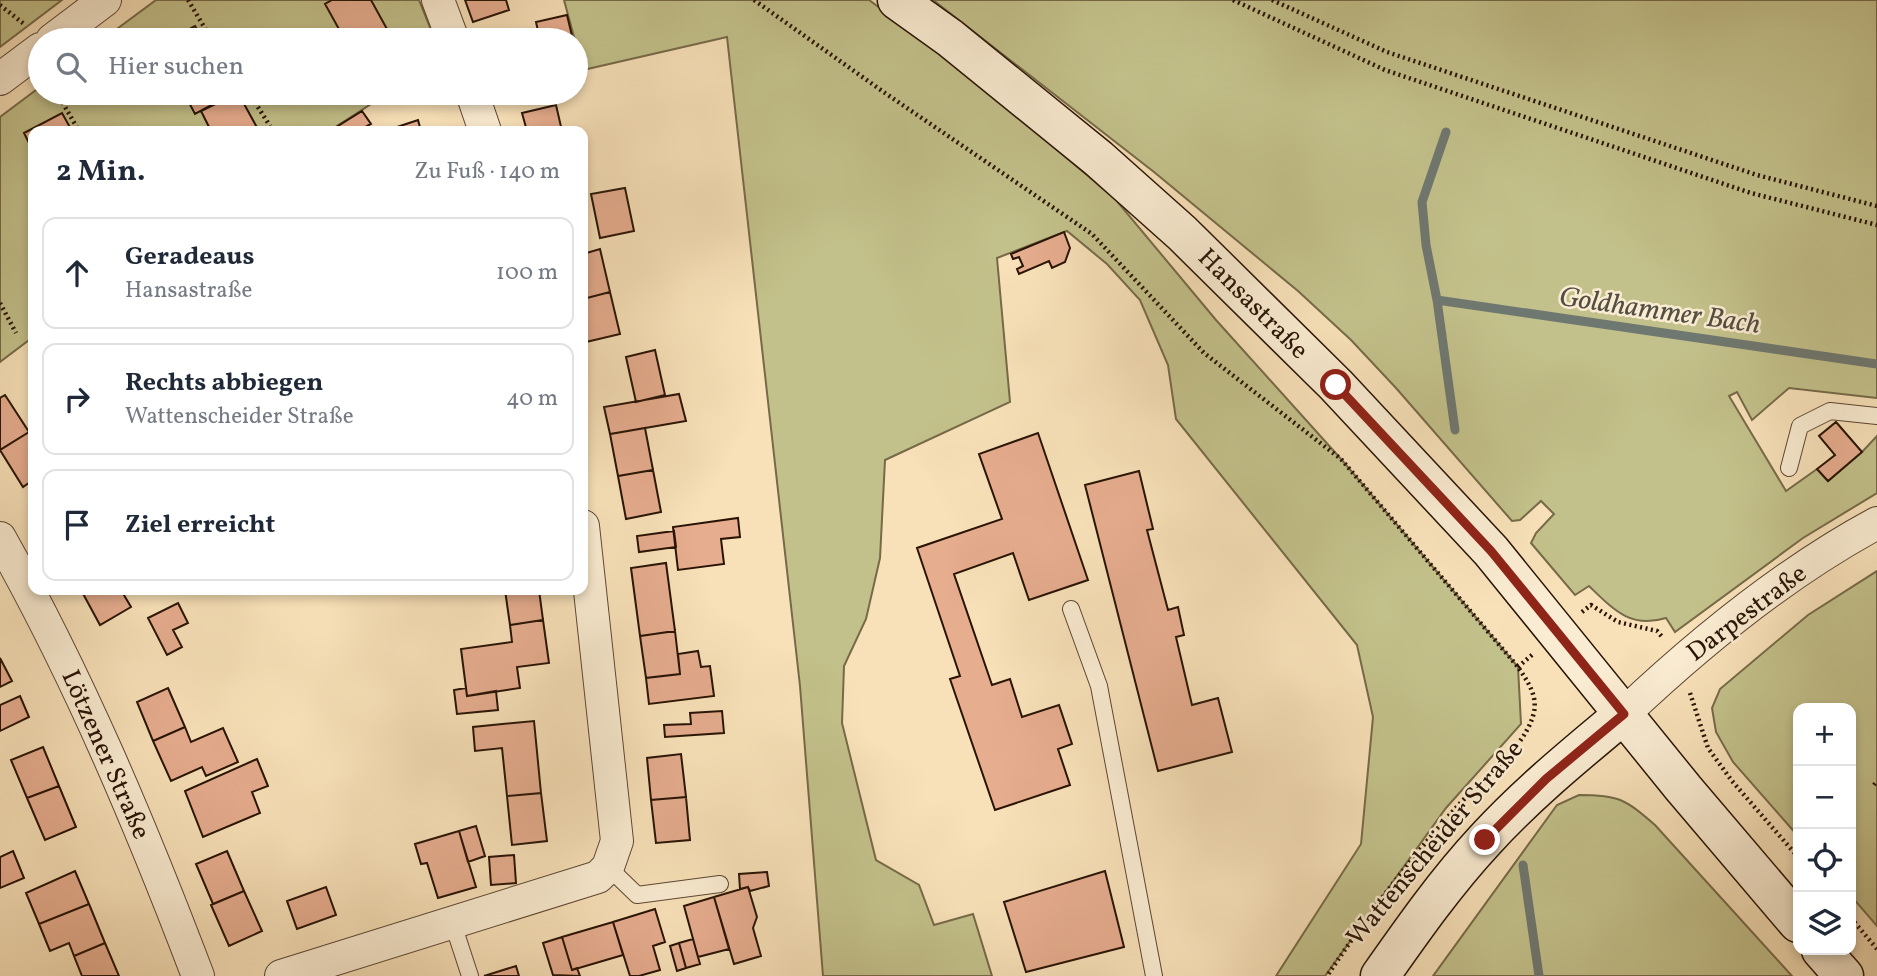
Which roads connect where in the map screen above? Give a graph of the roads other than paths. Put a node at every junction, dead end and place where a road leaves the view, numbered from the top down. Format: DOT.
graph roads {
  1 [pos="105,0"];
  2 [pos="438,0"];
  3 [pos="897,0"];
  4 [pos="68,28"];
  5 [pos="448,28"];
  6 [pos="28,58"];
  7 [pos="0,79"];
  8 [pos="476,105"];
  9 [pos="483,126"];
  10 [pos="1877,416"];
  11 [pos="1789,468"];
  12 [pos="1877,523"];
  13 [pos="0,538"];
  14 [pos="588,572"];
  15 [pos="28,588"];
  16 [pos="32,595"];
  17 [pos="1071,608"];
  18 [pos="1624,714"];
  19 [pos="608,867"];
  20 [pos="720,884"];
  21 [pos="1793,917"];
  22 [pos="452,921"];
  23 [pos="1825,955"];
  24 [pos="198,976"];
  25 [pos="281,976"];
  26 [pos="470,976"];
  27 [pos="1154,976"];
  28 [pos="1380,976"];
  29 [pos="1843,976"];
  1 -- 4 [label="street"];
  2 -- 5 [label="street"];
  3 -- 18 [label="street, Hansastraße"];
  6 -- 7 [label="street"];
  8 -- 9 [label="street"];
  10 -- 11 [label="lane"];
  12 -- 18 [label="street, Darpestraße"];
  13 -- 15 [label="street, Lötzener Straße"];
  14 -- 19 [label="street"];
  16 -- 24 [label="street, Lötzener Straße"];
  17 -- 27 [label="lane"];
  18 -- 21 [label="street"];
  18 -- 28 [label="street, Wattenscheider Straße"];
  19 -- 20 [label="lane"];
  19 -- 22 [label="street"];
  22 -- 25 [label="street"];
  22 -- 26 [label="lane"];
  23 -- 29 [label="street"];
}
